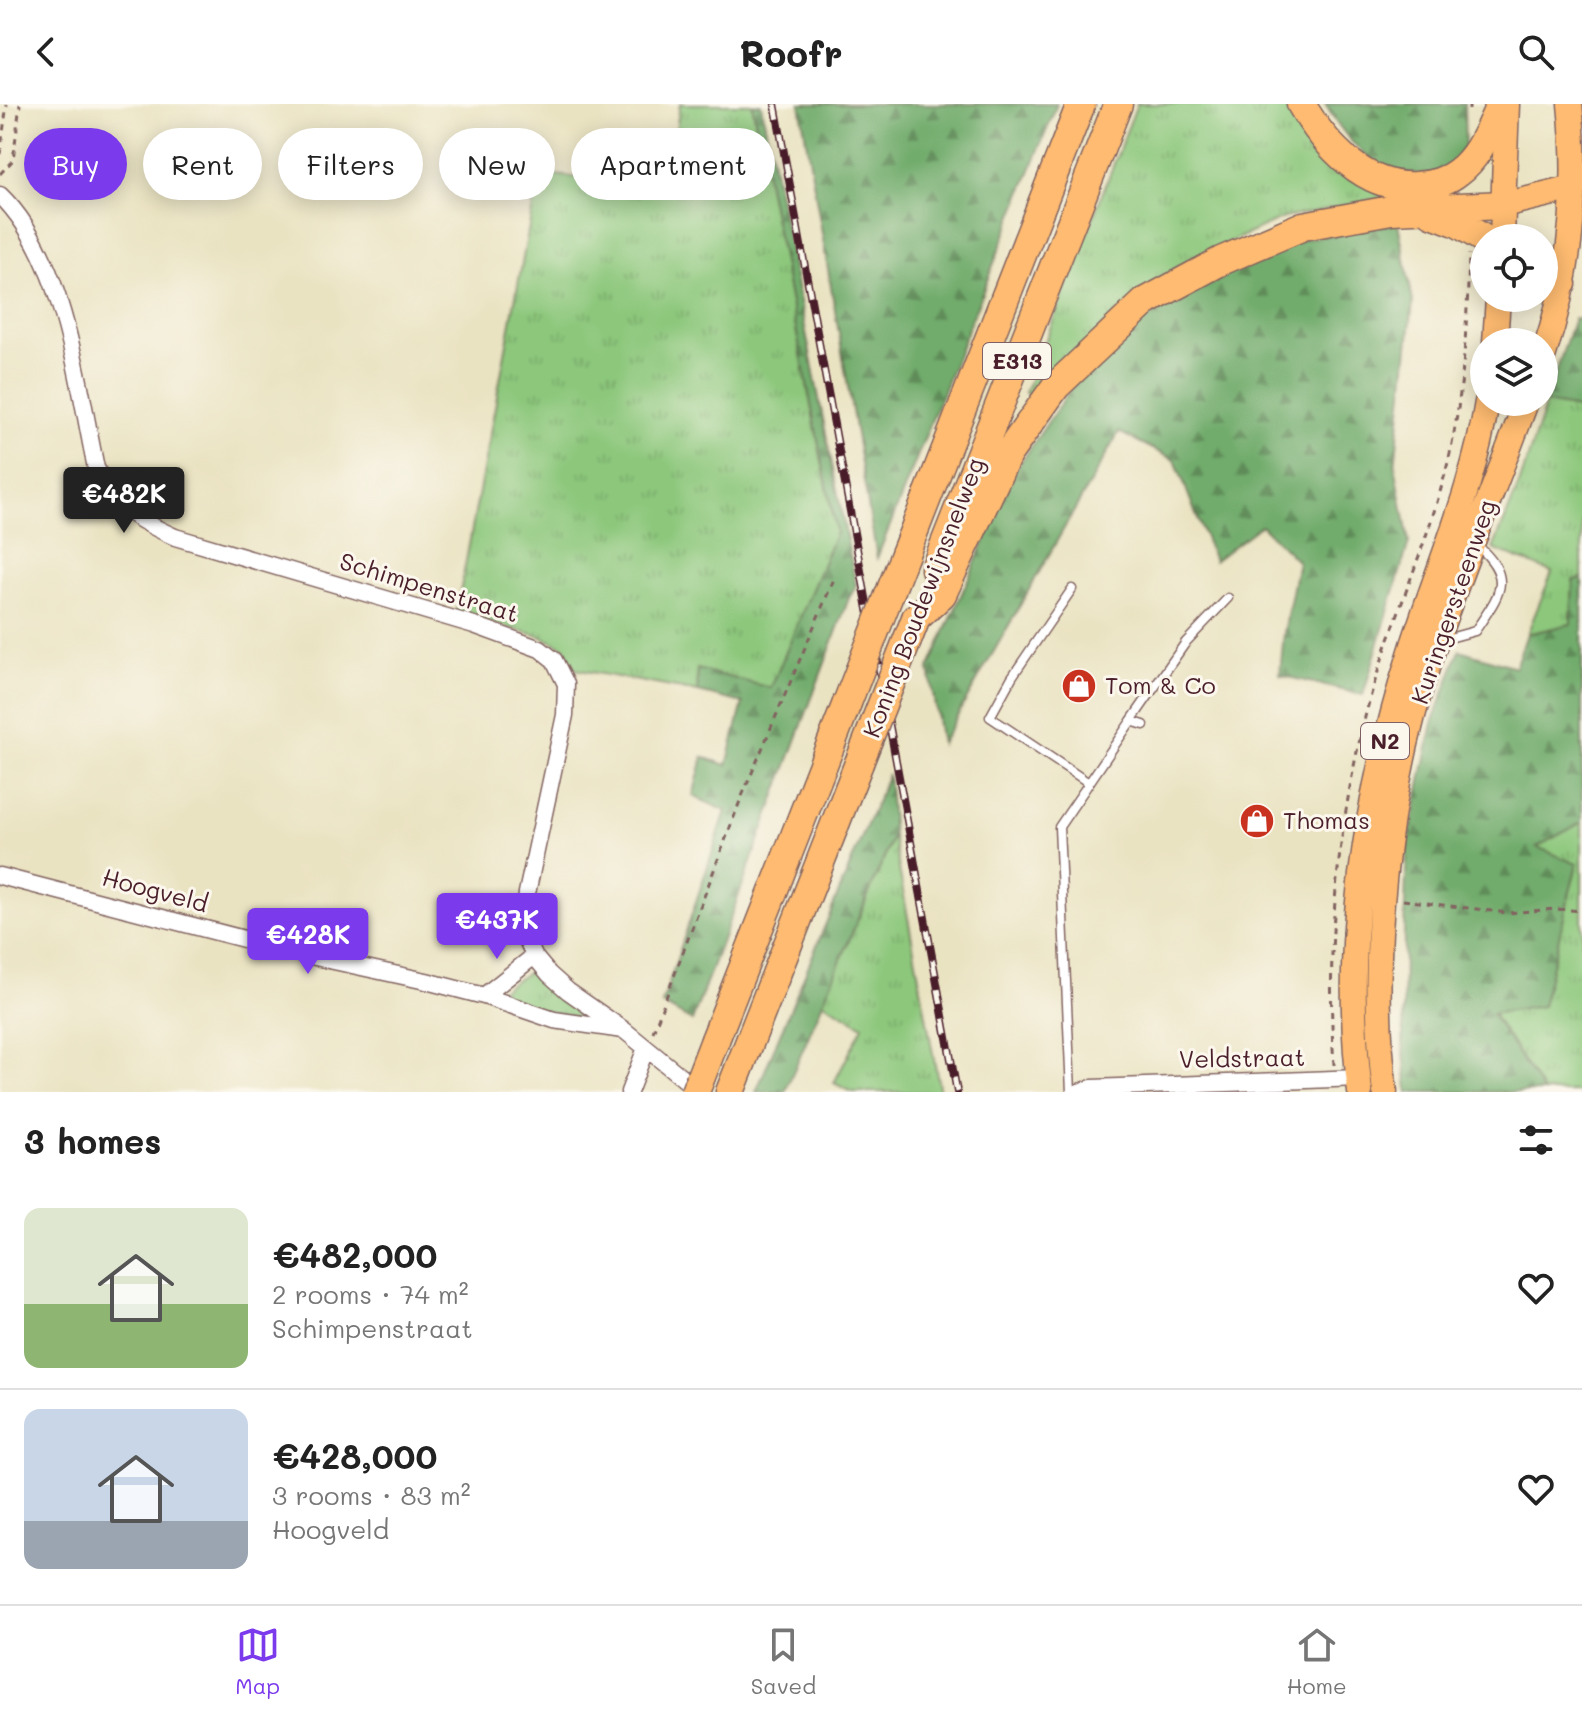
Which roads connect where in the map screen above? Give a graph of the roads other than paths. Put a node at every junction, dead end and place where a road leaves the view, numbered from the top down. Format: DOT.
graph roads {
  1 [pos="1081,104"];
  2 [pos="1118,104"];
  3 [pos="1301,104"];
  4 [pos="1501,104"];
  5 [pos="1507,104"];
  6 [pos="1570,104"];
  7 [pos="1578,187"];
  8 [pos="0,195"];
  9 [pos="1503,205"];
  10 [pos="1424,210"];
  11 [pos="1502,224"];
  12 [pos="1470,230"];
  13 [pos="1558,277"];
  14 [pos="1564,284"];
  15 [pos="1551,328"];
  16 [pos="1484,416"];
  17 [pos="1521,416"];
  18 [pos="1473,541"];
  19 [pos="1072,589"];
  20 [pos="1228,598"];
  21 [pos="916,618"];
  22 [pos="1437,641"];
  23 [pos="1131,721"];
  24 [pos="1144,725"];
  25 [pos="1089,783"];
  26 [pos="0,876"];
  27 [pos="534,956"];
  28 [pos="484,996"];
  29 [pos="624,1030"];
  30 [pos="647,1048"];
  31 [pos="1360,1085"];
  32 [pos="629,1092"];
  33 [pos="697,1092"];
  34 [pos="730,1092"];
  35 [pos="1071,1092"];
  36 [pos="1079,1092"];
  37 [pos="1385,1092"];
  1 -- 33 [label="highway, Koning Boudewijnsnelweg / E313, bridge"];
  2 -- 21 [label="highway, Koning Boudewijnsnelweg / E313"];
  3 -- 4 [label="highway"];
  5 -- 9 [label="main road"];
  6 -- 7 [label="main road"];
  7 -- 9 [label="main road"];
  7 -- 14 [label="main road"];
  8 -- 27 [label="street, Schimpenstraat"];
  9 -- 10 [label="highway"];
  9 -- 11 [label="main road"];
  10 -- 12 [label="highway"];
  10 -- 21 [label="highway"];
  13 -- 14 [label="main road"];
  14 -- 15 [label="main road"];
  16 -- 31 [label="main road, Kuringersteenweg / N2"];
  17 -- 18 [label="main road, Kuringersteenweg / N2"];
  18 -- 22 [label="main road, Kuringersteenweg / N2"];
  18 -- 22 [label="lane"];
  19 -- 25 [label="lane"];
  20 -- 23 [label="lane"];
  21 -- 34 [label="highway, Koning Boudewijnsnelweg / E313, bridge"];
  22 -- 37 [label="main road, Kuringersteenweg / N2"];
  23 -- 24 [label="lane"];
  23 -- 25 [label="lane"];
  25 -- 35 [label="lane"];
  26 -- 28 [label="street, Hoogveld"];
  27 -- 28 [label="street"];
  27 -- 29 [label="street, Schimpenstraat"];
  28 -- 29 [label="street, Hoogveld"];
  29 -- 30 [label="street, Schimpenstraat"];
  30 -- 32 [label="street"];
  30 -- 33 [label="street, Schimpenstraat"];
  31 -- 36 [label="street, Veldstraat"];
}
